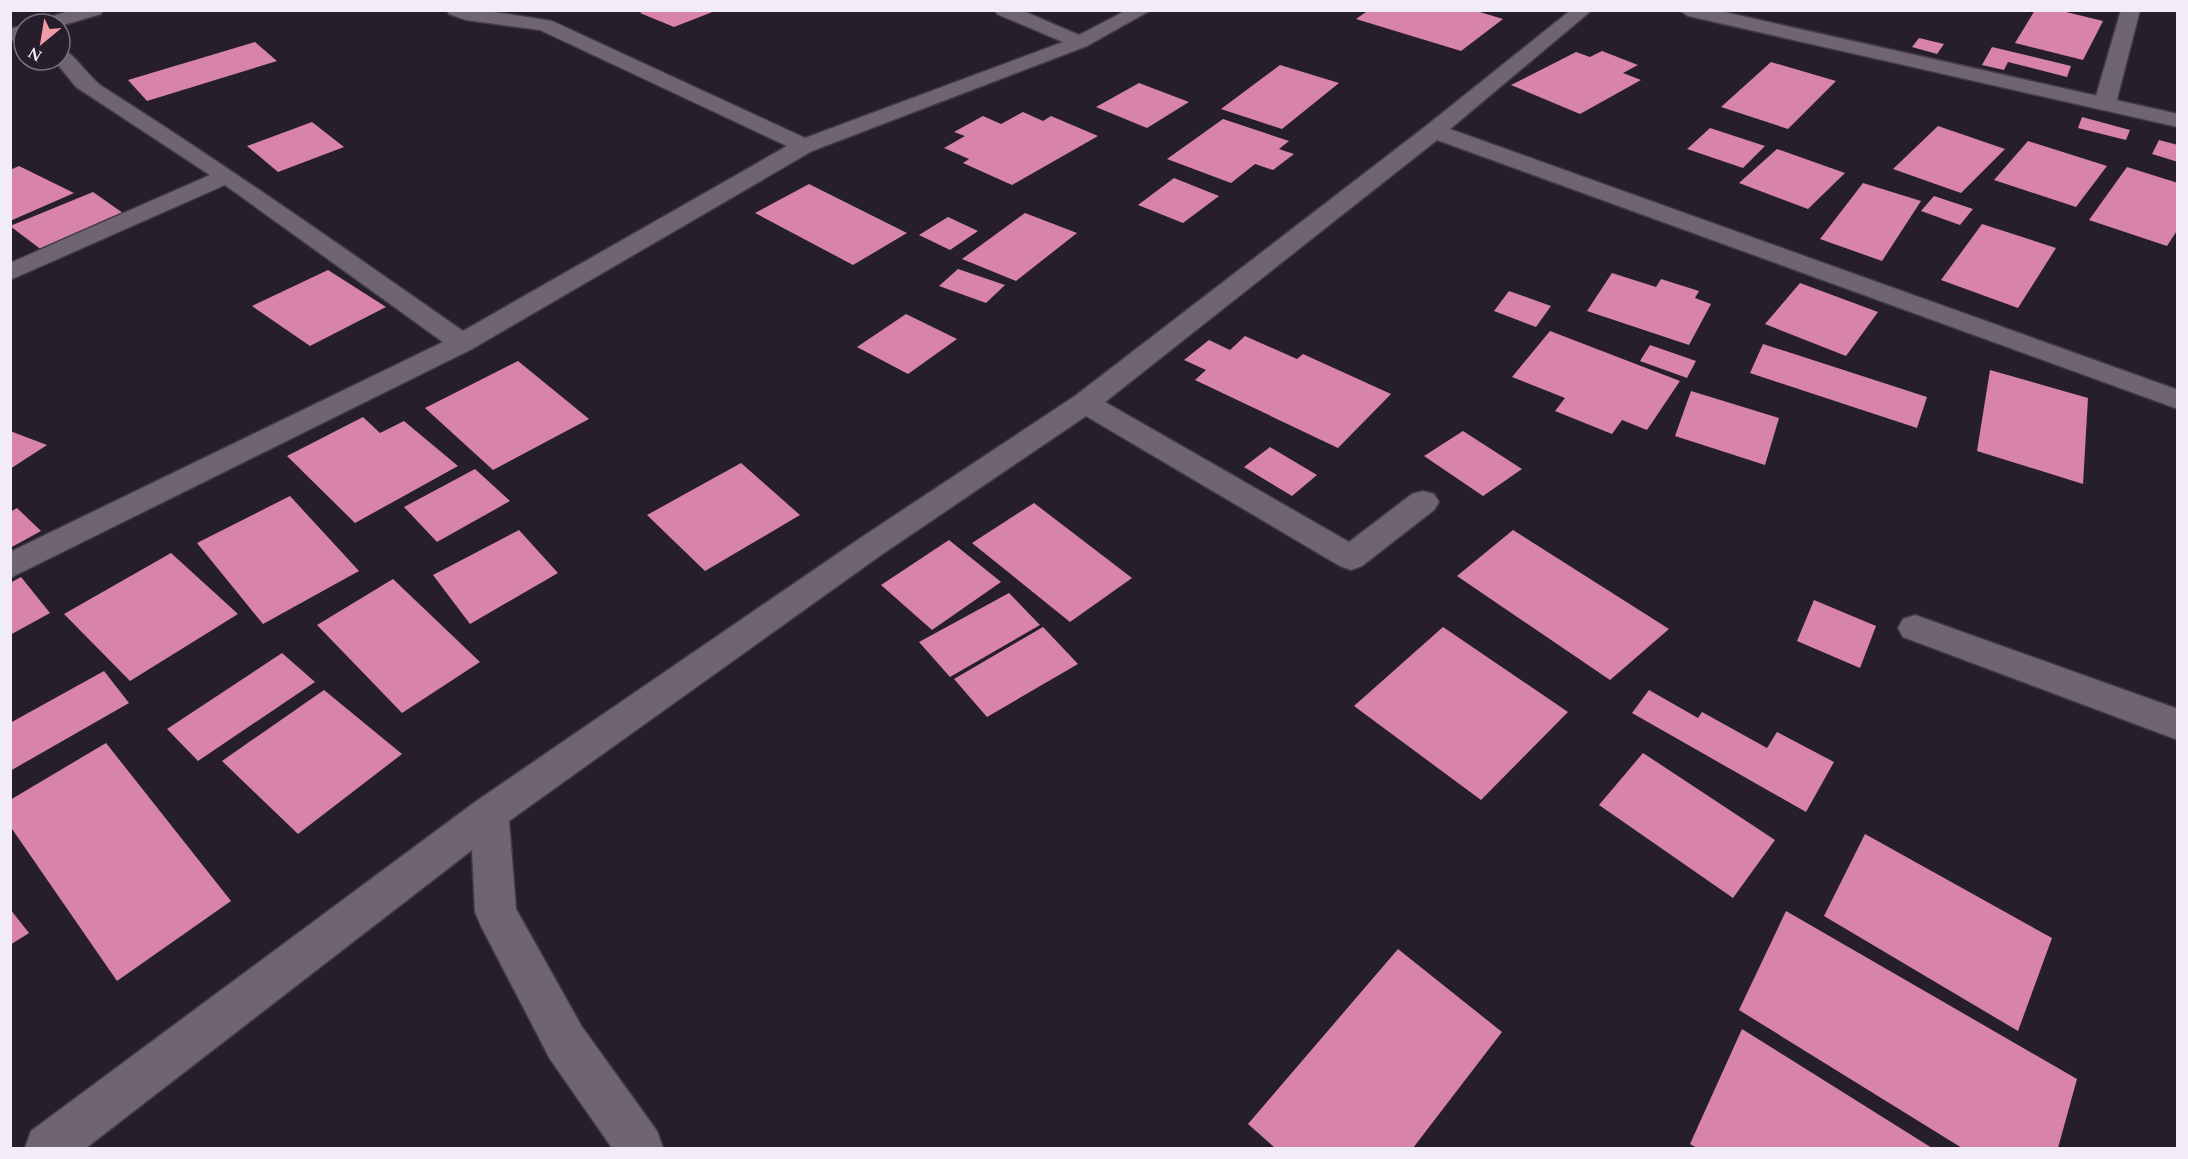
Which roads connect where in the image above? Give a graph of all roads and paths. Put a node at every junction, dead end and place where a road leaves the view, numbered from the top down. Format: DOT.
graph roads {
  1 [pos="94,10"];
  2 [pos="456,10"];
  3 [pos="1004,10"];
  4 [pos="1142,10"];
  5 [pos="1583,10"];
  6 [pos="1688,10"];
  7 [pos="2131,10"];
  8 [pos="72,17"];
  9 [pos="1080,42"];
  10 [pos="72,68"];
  11 [pos="2105,103"];
  12 [pos="2178,121"];
  13 [pos="1434,132"];
  14 [pos="804,146"];
  15 [pos="226,176"];
  16 [pos="10,273"];
  17 [pos="462,343"];
  18 [pos="2178,400"];
  19 [pos="1085,403"];
  20 [pos="1423,502"];
  21 [pos="10,566"];
  22 [pos="1915,628"];
  23 [pos="2178,725"];
  24 [pos="489,814"];
  25 [pos="48,1149"];
  26 [pos="640,1149"];
  1 -- 8 [label="street"];
  2 -- 14 [label="street"];
  3 -- 9 [label="street"];
  4 -- 9 [label="street"];
  5 -- 13 [label="street"];
  6 -- 11 [label="street"];
  7 -- 11 [label="street"];
  9 -- 14 [label="street"];
  10 -- 15 [label="street"];
  11 -- 12 [label="street"];
  13 -- 18 [label="street"];
  13 -- 19 [label="street"];
  14 -- 17 [label="street"];
  15 -- 16 [label="street"];
  15 -- 17 [label="street"];
  17 -- 21 [label="street"];
  19 -- 20 [label="street"];
  19 -- 24 [label="street"];
  22 -- 23 [label="street"];
  24 -- 25 [label="street"];
  24 -- 26 [label="street"];
}
